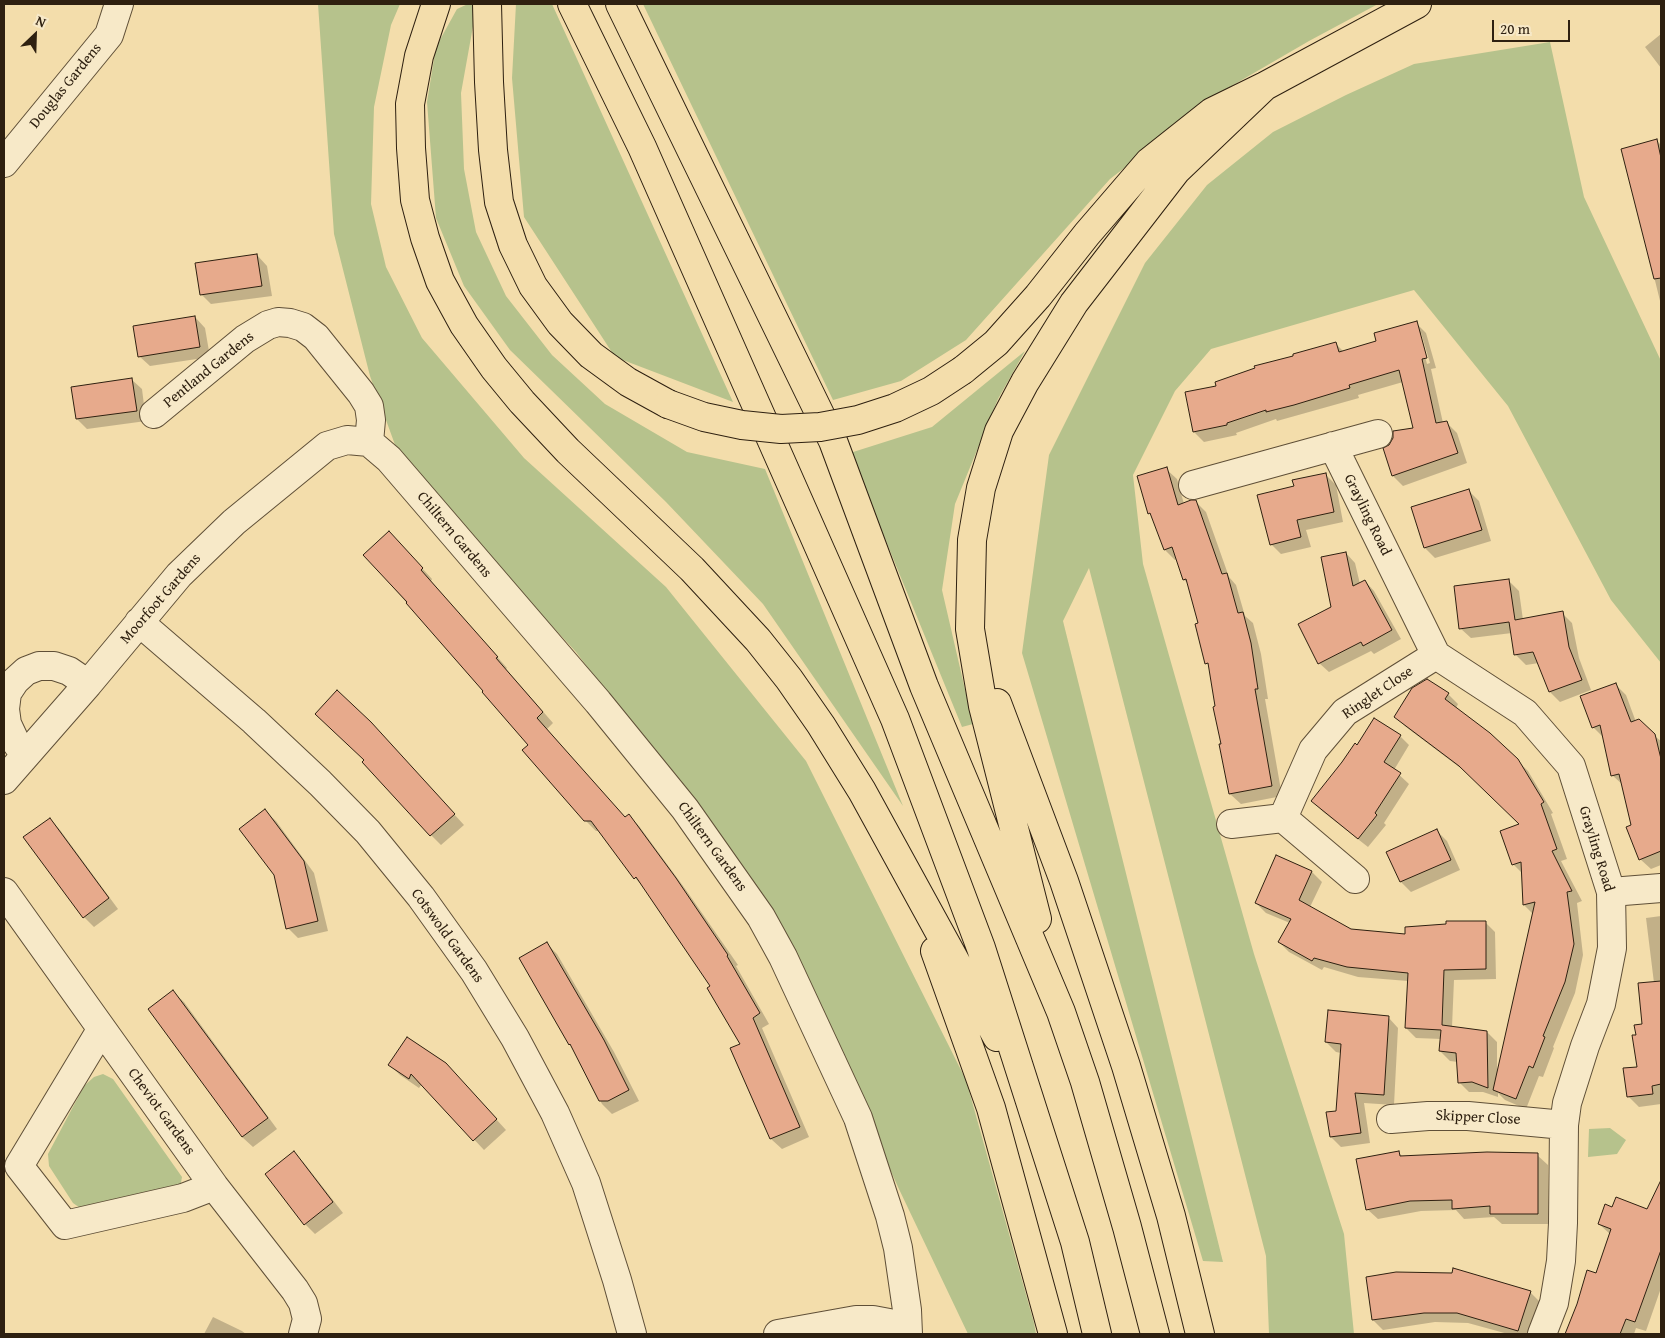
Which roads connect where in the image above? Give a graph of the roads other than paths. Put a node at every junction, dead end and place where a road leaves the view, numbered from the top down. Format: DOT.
graph roads {
  1 [pos="119,4"];
  2 [pos="487,4"];
  3 [pos="572,4"];
  4 [pos="620,4"];
  5 [pos="1417,4"];
  6 [pos="433,10"];
  7 [pos="1265,86"];
  8 [pos="4,163"];
  9 [pos="154,414"];
  10 [pos="1378,434"];
  11 [pos="368,442"];
  12 [pos="1332,446"];
  13 [pos="1193,485"];
  14 [pos="139,622"];
  15 [pos="970,629"];
  16 [pos="1436,654"];
  17 [pos="88,684"];
  18 [pos="26,755"];
  19 [pos="4,780"];
  20 [pos="1283,818"];
  21 [pos="1231,824"];
  22 [pos="904,868"];
  23 [pos="1355,879"];
  24 [pos="1661,888"];
  25 [pos="4,892"];
  26 [pos="1611,892"];
  27 [pos="1061,1012"];
  28 [pos="102,1030"];
  29 [pos="1029,1096"];
  30 [pos="1391,1119"];
  31 [pos="1564,1125"];
  32 [pos="214,1186"];
  33 [pos="303,1334"];
  34 [pos="632,1334"];
  35 [pos="778,1334"];
  36 [pos="908,1334"];
  37 [pos="1053,1334"];
  38 [pos="1097,1334"];
  39 [pos="1155,1334"];
  40 [pos="1200,1334"];
  41 [pos="1542,1334"];
  1 -- 8 [label="street, Douglas Gardens"];
  2 -- 7 [label="highway, bridge"];
  3 -- 29 [label="highway"];
  4 -- 27 [label="highway"];
  5 -- 7 [label="highway"];
  6 -- 22 [label="highway"];
  7 -- 15 [label="highway"];
  9 -- 11 [label="street, Pentland Gardens"];
  10 -- 12 [label="street"];
  11 -- 14 [label="street, Moorfoot Gardens"];
  11 -- 36 [label="street, Chiltern Gardens"];
  12 -- 13 [label="street"];
  12 -- 16 [label="street, Grayling Road"];
  14 -- 17 [label="street, Moorfoot Gardens"];
  14 -- 34 [label="street, Cotswold Gardens"];
  15 -- 27 [label="highway"];
  15 -- 40 [label="highway"];
  16 -- 20 [label="street, Ringlet Close"];
  16 -- 26 [label="street, Grayling Road"];
  17 -- 18 [label="street, Moorfoot Gardens"];
  17 -- 18 [label="street"];
  18 -- 19 [label="street, Moorfoot Gardens"];
  20 -- 21 [label="street"];
  20 -- 23 [label="street"];
  22 -- 29 [label="highway"];
  22 -- 37 [label="highway"];
  24 -- 26 [label="street"];
  25 -- 28 [label="street, Cheviot Gardens"];
  26 -- 31 [label="street, Grayling Road"];
  27 -- 39 [label="highway"];
  28 -- 32 [label="street, Cheviot Gardens"];
  28 -- 32 [label="street"];
  29 -- 38 [label="highway"];
  30 -- 31 [label="street, Skipper Close"];
  31 -- 41 [label="street, Grayling Road"];
  32 -- 33 [label="street, Cheviot Gardens"];
  35 -- 36 [label="street"];
}
